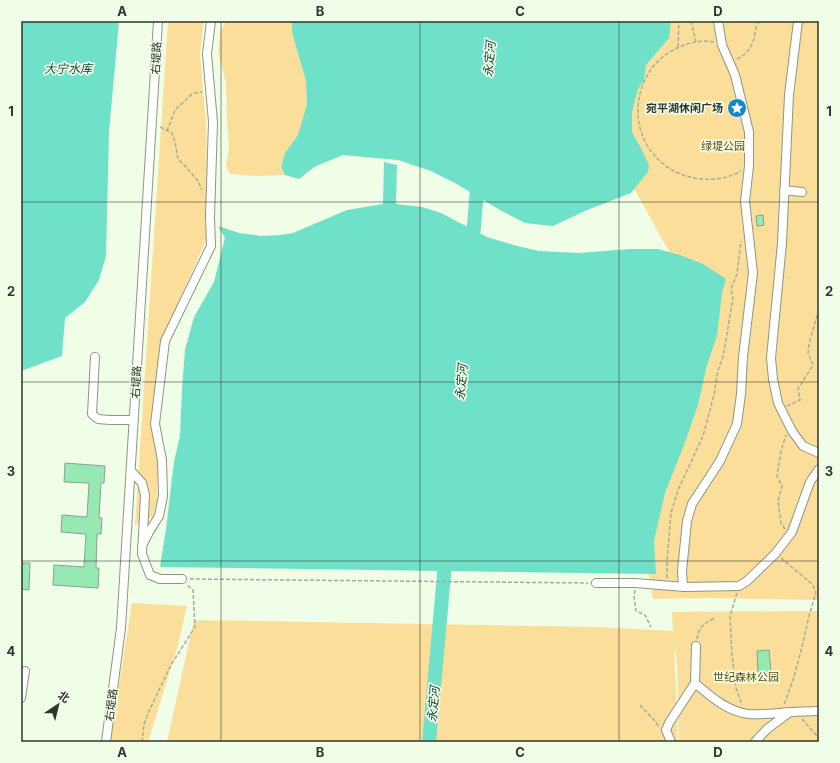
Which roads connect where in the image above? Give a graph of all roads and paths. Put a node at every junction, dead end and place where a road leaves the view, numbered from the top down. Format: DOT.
graph roads {
  1 [pos="158,21"];
  2 [pos="211,21"];
  3 [pos="679,21"];
  4 [pos="691,21"];
  5 [pos="718,21"];
  6 [pos="760,21"];
  7 [pos="798,21"];
  8 [pos="696,42"];
  9 [pos="722,43"];
  10 [pos="678,47"];
  11 [pos="730,61"];
  12 [pos="210,91"];
  13 [pos="152,126"];
  14 [pos="167,131"];
  15 [pos="749,166"];
  16 [pos="784,190"];
  17 [pos="802,192"];
  18 [pos="211,195"];
  19 [pos="742,241"];
  20 [pos="819,309"];
  21 [pos="96,357"];
  22 [pos="780,407"];
  23 [pos="134,420"];
  24 [pos="789,426"];
  25 [pos="819,453"];
  26 [pos="819,469"];
  27 [pos="130,471"];
  28 [pos="146,532"];
  29 [pos="789,536"];
  30 [pos="775,554"];
  31 [pos="182,579"];
  32 [pos="596,583"];
  33 [pos="635,583"];
  34 [pos="668,585"];
  35 [pos="683,586"];
  36 [pos="739,586"];
  37 [pos="715,618"];
  38 [pos="651,627"];
  39 [pos="696,646"];
  40 [pos="25,671"];
  41 [pos="695,682"];
  42 [pos="21,698"];
  43 [pos="640,705"];
  44 [pos="819,711"];
  45 [pos="789,712"];
  46 [pos="745,713"];
  47 [pos="662,732"];
  48 [pos="819,738"];
  49 [pos="106,742"];
  50 [pos="142,742"];
  51 [pos="671,742"];
  52 [pos="755,742"];
  1 -- 13 [label="street, 右堤路"];
  2 -- 12 [label="street"];
  3 -- 10 [label="path"];
  4 -- 8 [label="path"];
  5 -- 9 [label="street"];
  6 -- 11 [label="path"];
  7 -- 16 [label="street"];
  8 -- 9 [label="path"];
  8 -- 10 [label="path"];
  9 -- 11 [label="street"];
  10 -- 15 [label="path"];
  11 -- 15 [label="street"];
  12 -- 14 [label="path"];
  12 -- 18 [label="street"];
  13 -- 14 [label="path"];
  13 -- 23 [label="street, 右堤路"];
  14 -- 18 [label="path"];
  15 -- 35 [label="street"];
  16 -- 17 [label="street"];
  16 -- 22 [label="street"];
  18 -- 28 [label="street"];
  19 -- 34 [label="path"];
  20 -- 22 [label="path"];
  21 -- 23 [label="street"];
  22 -- 24 [label="street"];
  23 -- 27 [label="street, 右堤路"];
  24 -- 25 [label="street"];
  24 -- 29 [label="path"];
  26 -- 29 [label="street"];
  27 -- 28 [label="street"];
  27 -- 49 [label="street, 右堤路"];
  28 -- 31 [label="street"];
  29 -- 30 [label="street"];
  30 -- 36 [label="street"];
  30 -- 45 [label="path"];
  31 -- 32 [label="path"];
  31 -- 50 [label="path"];
  32 -- 33 [label="street"];
  33 -- 34 [label="street"];
  33 -- 38 [label="path"];
  34 -- 35 [label="street"];
  35 -- 36 [label="street"];
  36 -- 46 [label="path"];
  37 -- 39 [label="path"];
  39 -- 41 [label="street"];
  40 -- 42 [label="street"];
  41 -- 46 [label="street"];
  41 -- 51 [label="street"];
  43 -- 47 [label="path"];
  44 -- 45 [label="street"];
  45 -- 46 [label="street"];
  45 -- 48 [label="path"];
  45 -- 52 [label="street"];
}
